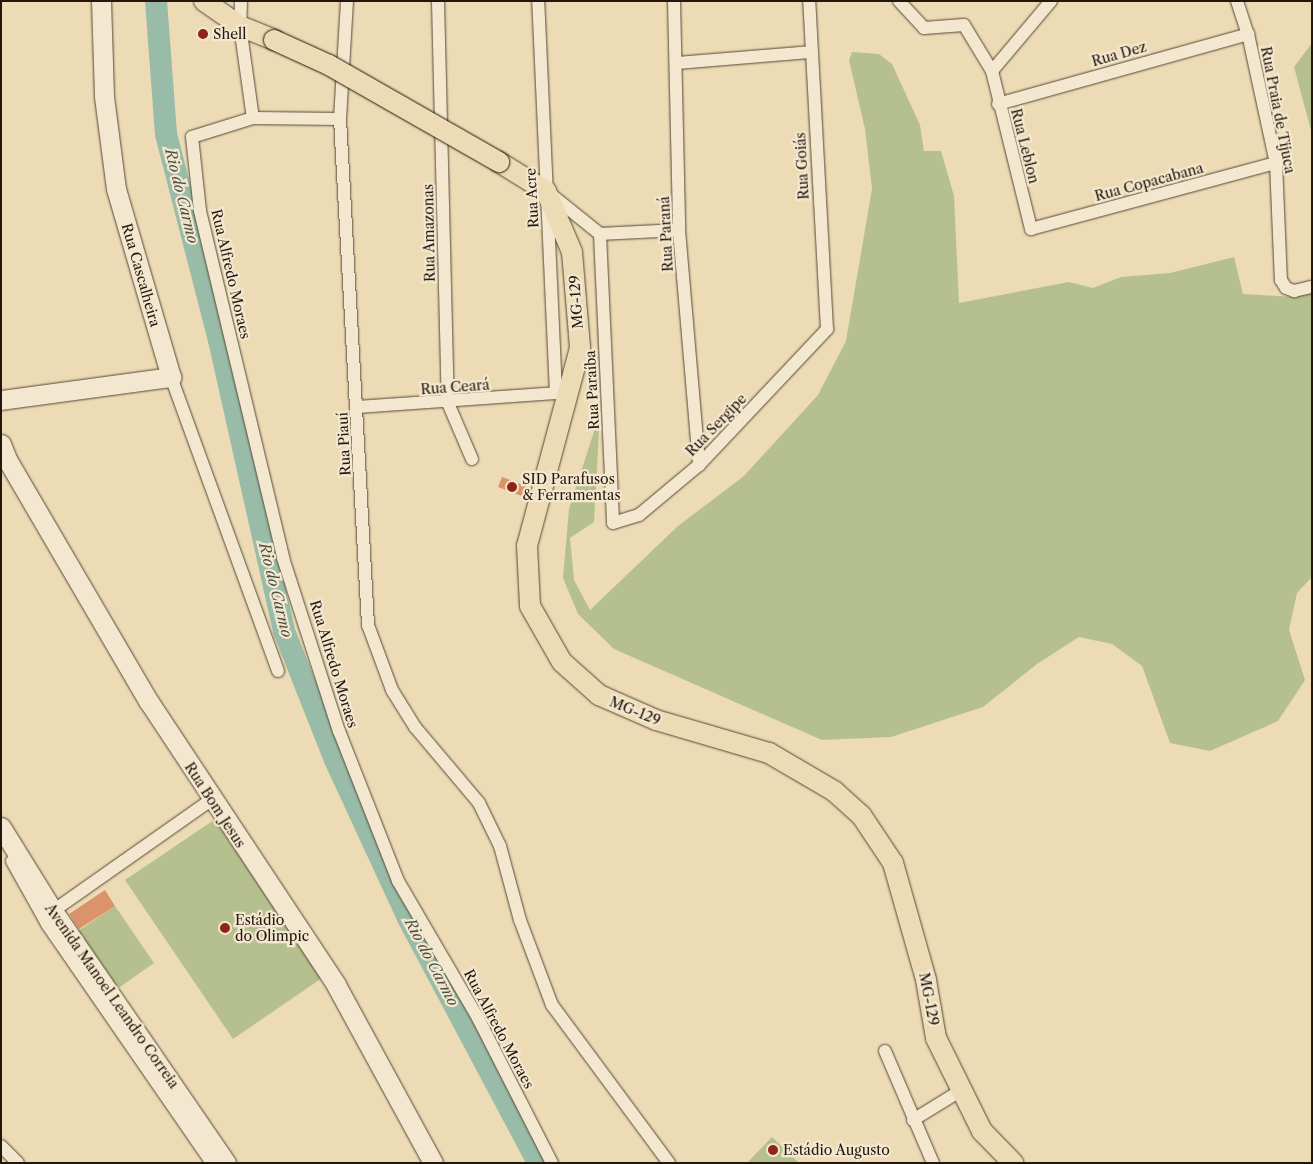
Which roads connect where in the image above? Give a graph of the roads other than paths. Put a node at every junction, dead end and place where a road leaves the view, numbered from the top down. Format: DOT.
graph roads {
  1 [pos="101,1"];
  2 [pos="204,1"];
  3 [pos="241,1"];
  4 [pos="347,1"];
  5 [pos="438,1"];
  6 [pos="538,1"];
  7 [pos="674,1"];
  8 [pos="809,1"];
  9 [pos="899,1"];
  10 [pos="1051,1"];
  11 [pos="1237,1"];
  12 [pos="240,26"];
  13 [pos="1248,34"];
  14 [pos="810,52"];
  15 [pos="677,63"];
  16 [pos="992,71"];
  17 [pos="998,104"];
  18 [pos="252,118"];
  19 [pos="340,119"];
  20 [pos="1276,163"];
  21 [pos="546,191"];
  22 [pos="1031,229"];
  23 [pos="679,230"];
  24 [pos="600,234"];
  25 [pos="1312,287"];
  26 [pos="827,329"];
  27 [pos="171,377"];
  28 [pos="556,393"];
  29 [pos="1,400"];
  30 [pos="448,403"];
  31 [pos="357,407"];
  32 [pos="3,456"];
  33 [pos="472,459"];
  34 [pos="699,465"];
  35 [pos="613,523"];
  36 [pos="278,670"];
  37 [pos="211,800"];
  38 [pos="1,827"];
  39 [pos="1,842"];
  40 [pos="53,911"];
  41 [pos="885,1051"];
  42 [pos="960,1091"];
  43 [pos="913,1120"];
  44 [pos="1,1146"];
  45 [pos="18,1163"];
  46 [pos="212,1163"];
  47 [pos="226,1163"];
  48 [pos="434,1163"];
  49 [pos="552,1163"];
  50 [pos="669,1163"];
  51 [pos="932,1163"];
  52 [pos="1012,1163"];
  1 -- 27 [label="street, Rua Cascalheira"];
  2 -- 12 [label="main road"];
  3 -- 12 [label="street"];
  4 -- 19 [label="street, Rua Piauí"];
  5 -- 30 [label="street, Rua Amazonas"];
  6 -- 21 [label="street, Rua Acre"];
  7 -- 15 [label="street, Rua Paraná"];
  8 -- 14 [label="street, Rua Goiás"];
  9 -- 16 [label="street"];
  10 -- 16 [label="street"];
  11 -- 13 [label="street, Rua Praia de Tijuca"];
  12 -- 18 [label="street"];
  12 -- 21 [label="main road, bridge"];
  13 -- 17 [label="street, Rua Dez"];
  13 -- 20 [label="street, Rua Praia de Tijuca"];
  14 -- 15 [label="street"];
  14 -- 26 [label="street, Rua Goiás"];
  15 -- 23 [label="street, Rua Paraná"];
  16 -- 17 [label="street, Rua Leblon"];
  17 -- 22 [label="street, Rua Leblon"];
  18 -- 19 [label="street"];
  18 -- 49 [label="street, Rua Alfredo Moraes"];
  19 -- 31 [label="street, Rua Piauí"];
  20 -- 22 [label="street, Rua Copacabana"];
  20 -- 25 [label="street, Rua Praia de Tijuca"];
  21 -- 24 [label="street"];
  21 -- 28 [label="street, Rua Acre"];
  21 -- 42 [label="main road, MG-129 / MG-129"];
  23 -- 24 [label="street"];
  23 -- 34 [label="street, Rua Paraná"];
  24 -- 35 [label="street, Rua Paraíba"];
  26 -- 34 [label="street, Rua Sergipe"];
  27 -- 29 [label="street"];
  27 -- 36 [label="street"];
  28 -- 30 [label="street, Rua Ceará"];
  30 -- 31 [label="street, Rua Ceará"];
  30 -- 33 [label="street, Rua Amazonas"];
  31 -- 50 [label="street, Rua Piauí"];
  32 -- 37 [label="street, Rua Bom Jesus"];
  34 -- 35 [label="street, Rua Sergipe"];
  37 -- 40 [label="street"];
  37 -- 48 [label="street, Rua Bom Jesus"];
  38 -- 40 [label="street, Avenida Manoel Leandro Correia"];
  39 -- 46 [label="street"];
  40 -- 47 [label="street, Avenida Manoel Leandro Correia"];
  41 -- 43 [label="street"];
  42 -- 43 [label="street"];
  42 -- 52 [label="main road, MG-129 / MG-129"];
  43 -- 51 [label="street"];
  44 -- 45 [label="street"];
}
